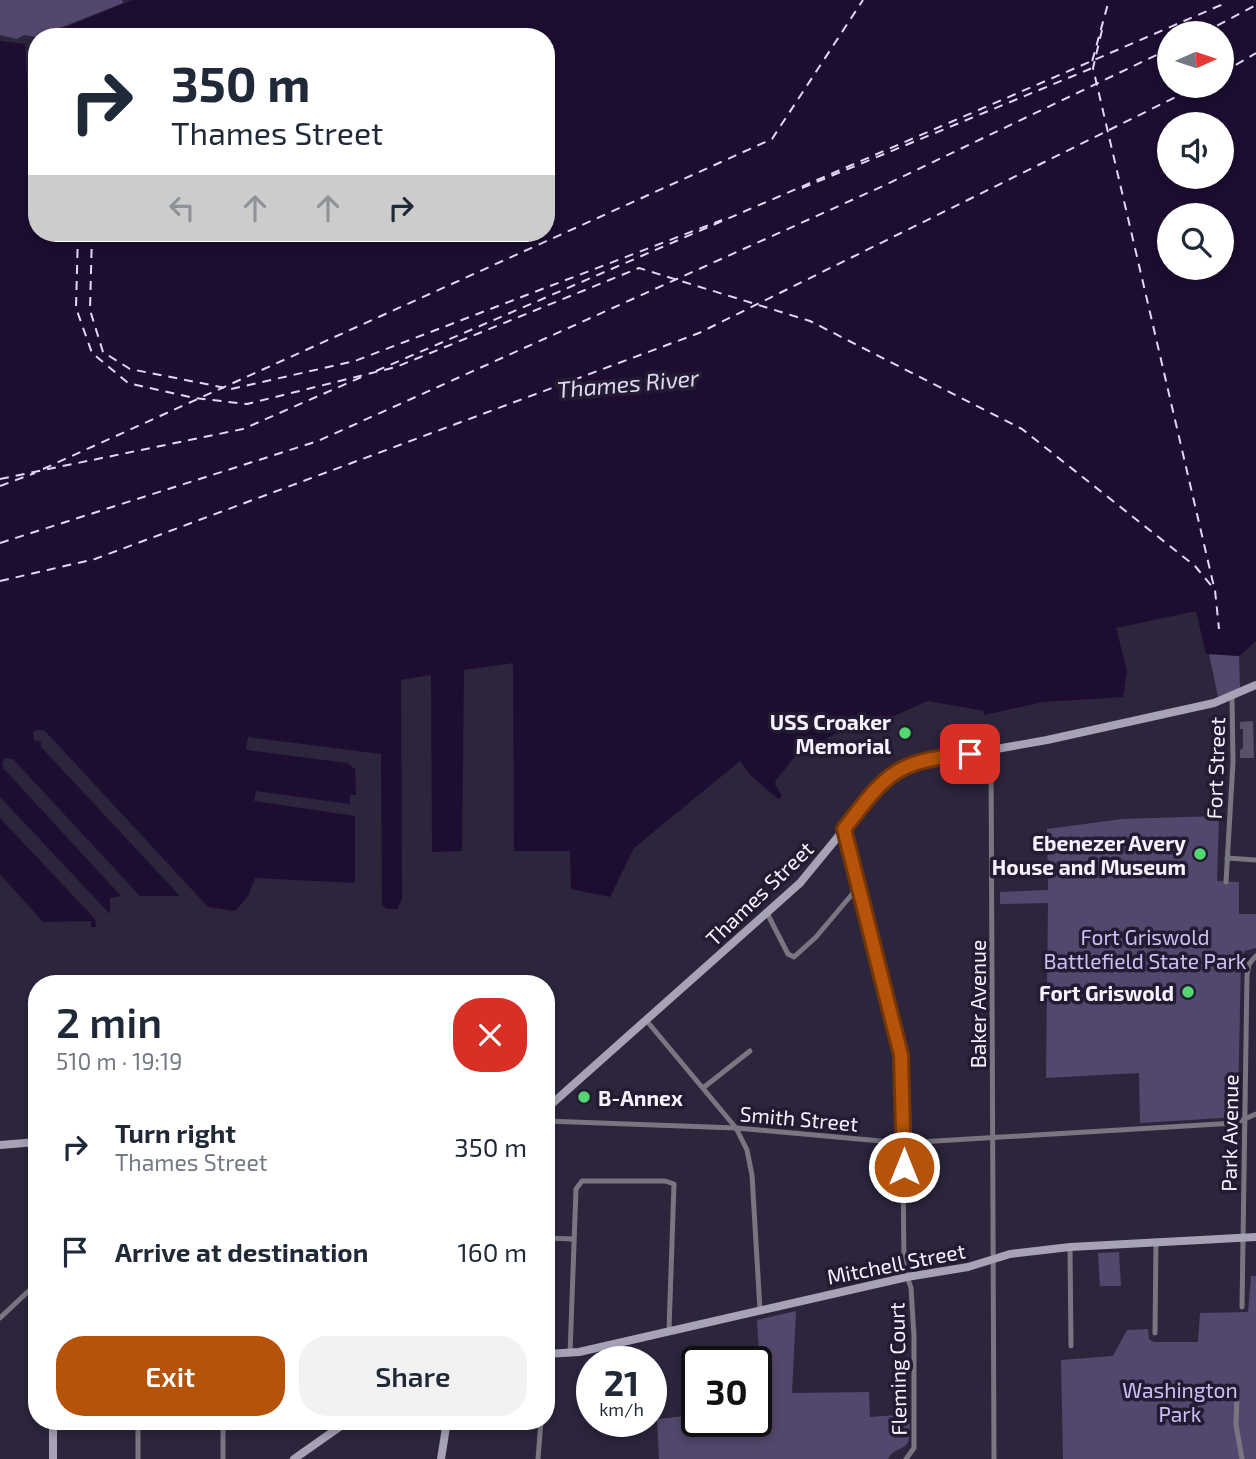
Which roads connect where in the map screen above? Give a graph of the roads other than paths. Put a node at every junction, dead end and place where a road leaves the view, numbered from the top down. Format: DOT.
graph roads {
  1 [pos="1256,685"];
  2 [pos="1232,696"];
  3 [pos="991,750"];
  4 [pos="844,829"];
  5 [pos="1227,858"];
  6 [pos="1256,860"];
  7 [pos="1226,882"];
  8 [pos="859,886"];
  9 [pos="766,913"];
  10 [pos="1256,956"];
  11 [pos="646,1020"];
  12 [pos="750,1051"];
  13 [pos="703,1088"];
  14 [pos="555,1101"];
  15 [pos="1256,1114"];
  16 [pos="1245,1118"];
  17 [pos="555,1121"];
  18 [pos="736,1128"];
  19 [pos="993,1138"];
  20 [pos="28,1142"];
  21 [pos="904,1143"];
  22 [pos="0,1144"];
  23 [pos="1256,1237"];
  24 [pos="555,1238"];
  25 [pos="1243,1238"];
  26 [pos="573,1239"];
  27 [pos="1156,1241"];
  28 [pos="1070,1247"];
  29 [pos="993,1259"];
  30 [pos="907,1277"];
  31 [pos="28,1292"];
  32 [pos="1242,1307"];
  33 [pos="760,1310"];
  34 [pos="0,1318"];
  35 [pos="669,1331"];
  36 [pos="1155,1333"];
  37 [pos="1071,1346"];
  38 [pos="555,1354"];
  39 [pos="570,1354"];
  40 [pos="1237,1393"];
  41 [pos="53,1430"];
  42 [pos="138,1430"];
  43 [pos="223,1430"];
  44 [pos="335,1430"];
  45 [pos="446,1430"];
  46 [pos="540,1430"];
  47 [pos="52,1459"];
  48 [pos="138,1459"];
  49 [pos="223,1459"];
  50 [pos="294,1459"];
  51 [pos="441,1459"];
  52 [pos="538,1459"];
  53 [pos="906,1459"];
  54 [pos="994,1459"];
  55 [pos="1242,1459"];
  1 -- 2 [label="street, Thames Street"];
  2 -- 3 [label="street, Thames Street"];
  2 -- 5 [label="street, Fort Street"];
  3 -- 4 [label="street, Thames Street"];
  3 -- 19 [label="street, Baker Avenue"];
  4 -- 8 [label="street, Fleming Court"];
  4 -- 9 [label="street, Thames Street"];
  5 -- 6 [label="street"];
  5 -- 7 [label="street, Fort Street"];
  8 -- 9 [label="street"];
  8 -- 21 [label="street, Fleming Court"];
  9 -- 11 [label="street, Thames Street"];
  10 -- 16 [label="street, Park Avenue"];
  11 -- 13 [label="street"];
  11 -- 14 [label="street, Thames Street"];
  12 -- 13 [label="street"];
  13 -- 18 [label="street"];
  15 -- 16 [label="street, Smith Street"];
  16 -- 19 [label="street, Smith Street"];
  16 -- 25 [label="street, Park Avenue"];
  17 -- 18 [label="street, Smith Street"];
  18 -- 21 [label="street, Smith Street"];
  18 -- 33 [label="street"];
  19 -- 21 [label="street, Smith Street"];
  19 -- 29 [label="street, Baker Avenue"];
  20 -- 22 [label="street"];
  21 -- 30 [label="street, Fleming Court"];
  23 -- 25 [label="street, Mitchell Street"];
  24 -- 26 [label="street"];
  25 -- 27 [label="street, Mitchell Street"];
  25 -- 32 [label="street, Park Avenue"];
  26 -- 35 [label="street"];
  26 -- 39 [label="street"];
  27 -- 28 [label="street, Mitchell Street"];
  27 -- 36 [label="street"];
  28 -- 29 [label="street, Mitchell Street"];
  28 -- 37 [label="street"];
  29 -- 30 [label="street, Mitchell Street"];
  29 -- 54 [label="street, Baker Avenue"];
  30 -- 33 [label="street, Mitchell Street"];
  30 -- 53 [label="street, Fleming Court"];
  31 -- 34 [label="street"];
  33 -- 35 [label="street, Mitchell Street"];
  35 -- 39 [label="street, Mitchell Street"];
  38 -- 39 [label="street, Mitchell Street"];
  40 -- 55 [label="street"];
  41 -- 47 [label="street"];
  42 -- 48 [label="street"];
  43 -- 49 [label="street"];
  44 -- 50 [label="street"];
  45 -- 51 [label="street"];
  46 -- 52 [label="street"];
}
